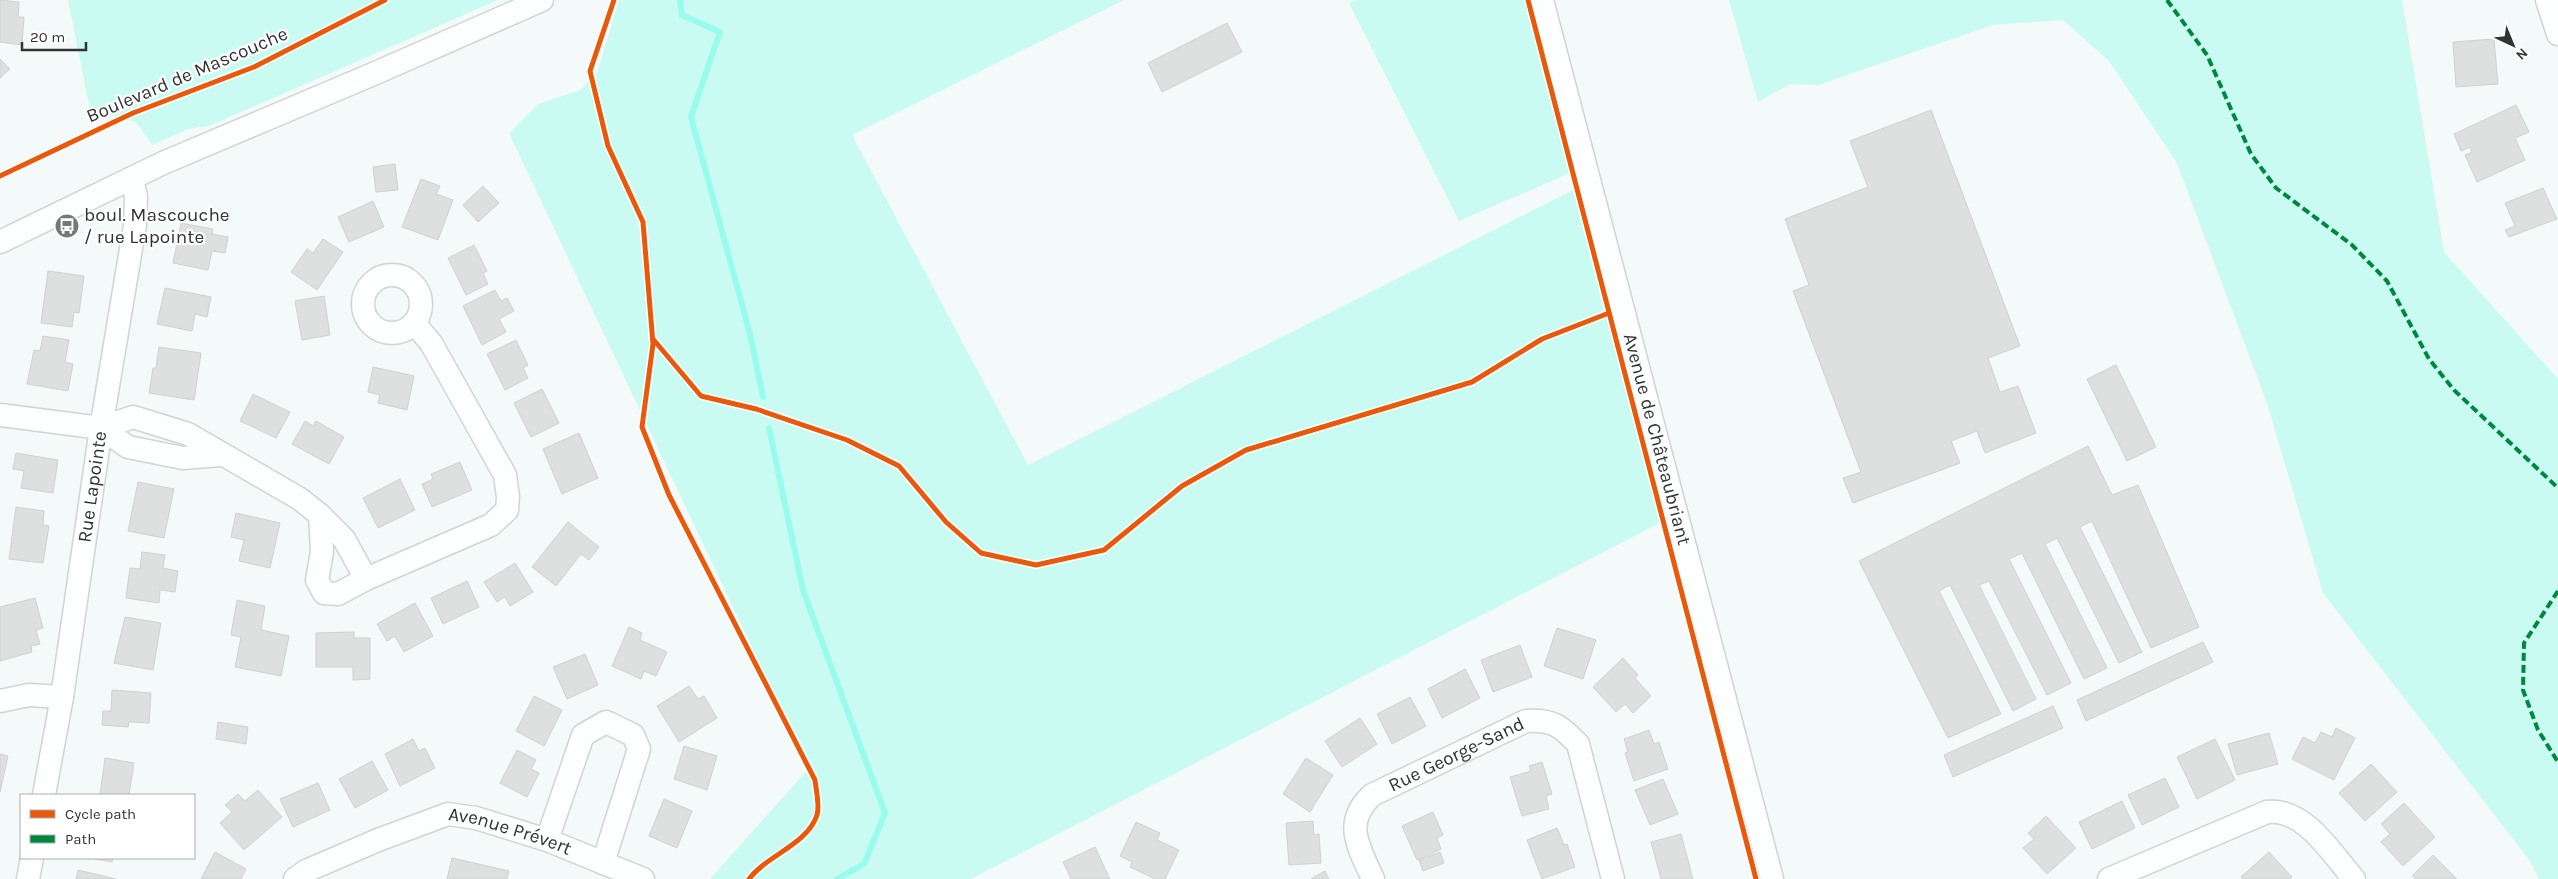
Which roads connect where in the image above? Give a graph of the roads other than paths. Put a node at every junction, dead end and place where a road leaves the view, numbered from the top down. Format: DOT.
graph roads {
  1 [pos="542,0"];
  2 [pos="1542,0"];
  3 [pos="2547,0"];
  4 [pos="2558,34"];
  5 [pos="132,178"];
  6 [pos="0,242"];
  7 [pos="414,323"];
  8 [pos="0,415"];
  9 [pos="101,428"];
  10 [pos="221,455"];
  11 [pos="320,515"];
  12 [pos="366,579"];
  13 [pos="62,698"];
  14 [pos="0,701"];
  15 [pos="44,794"];
  16 [pos="547,840"];
  17 [pos="32,859"];
  18 [pos="604,863"];
  19 [pos="28,879"];
  20 [pos="296,879"];
  21 [pos="643,879"];
  22 [pos="1373,879"];
  23 [pos="1613,879"];
  24 [pos="1772,879"];
  25 [pos="2109,879"];
  26 [pos="2354,879"];
  1 -- 5 [label="street"];
  2 -- 24 [label="street, Avenue de Châteaubriant"];
  3 -- 4 [label="street"];
  5 -- 6 [label="street"];
  5 -- 9 [label="street, Rue Lapointe"];
  7 -- 12 [label="street"];
  8 -- 9 [label="street"];
  9 -- 10 [label="street"];
  9 -- 10 [label="street"];
  9 -- 13 [label="street, Rue Lapointe"];
  10 -- 11 [label="street"];
  11 -- 12 [label="street"];
  11 -- 12 [label="street"];
  13 -- 14 [label="street"];
  13 -- 15 [label="street, Rue Lapointe"];
  16 -- 18 [label="street, Avenue Prévert"];
  16 -- 18 [label="street"];
  16 -- 20 [label="street, Avenue Prévert"];
  17 -- 19 [label="street"];
  18 -- 21 [label="street, Avenue Prévert"];
  22 -- 23 [label="street, Rue George-Sand"];
  25 -- 26 [label="street"];
}
